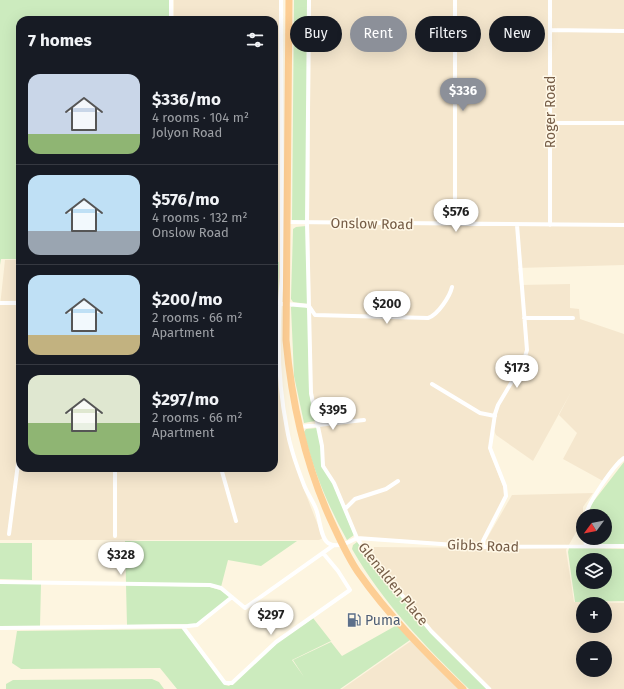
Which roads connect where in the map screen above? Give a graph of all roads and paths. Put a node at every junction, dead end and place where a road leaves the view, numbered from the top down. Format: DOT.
graph roads {
  1 [pos="172,0"];
  2 [pos="281,0"];
  3 [pos="289,0"];
  4 [pos="309,0"];
  5 [pos="455,0"];
  6 [pos="550,0"];
  7 [pos="171,16"];
  8 [pos="550,30"];
  9 [pos="624,31"];
  10 [pos="549,123"];
  11 [pos="624,123"];
  12 [pos="281,159"];
  13 [pos="288,165"];
  14 [pos="288,222"];
  15 [pos="307,223"];
  16 [pos="455,225"];
  17 [pos="517,225"];
  18 [pos="550,225"];
  19 [pos="624,225"];
  20 [pos="284,234"];
  21 [pos="452,287"];
  22 [pos="0,303"];
  23 [pos="16,303"];
  24 [pos="280,303"];
  25 [pos="309,306"];
  26 [pos="524,318"];
  27 [pos="573,318"];
  28 [pos="432,384"];
  29 [pos="495,416"];
  30 [pos="364,420"];
  31 [pos="317,424"];
  32 [pos="299,427"];
  33 [pos="624,458"];
  34 [pos="17,472"];
  35 [pos="115,472"];
  36 [pos="222,472"];
  37 [pos="398,481"];
  38 [pos="345,509"];
  39 [pos="587,509"];
  40 [pos="236,521"];
  41 [pos="9,534"];
  42 [pos="115,536"];
  43 [pos="357,538"];
  44 [pos="334,545"];
  45 [pos="343,545"];
  46 [pos="586,546"];
  47 [pos="624,546"];
  48 [pos="483,547"];
  49 [pos="323,553"];
  50 [pos="0,582"];
  51 [pos="232,597"];
  52 [pos="183,626"];
  53 [pos="0,628"];
  54 [pos="462,689"];
  55 [pos="489,689"];
  1 -- 7 [label="street"];
  2 -- 12 [label="street"];
  3 -- 13 [label="highway"];
  4 -- 15 [label="street, Glenalden Place"];
  5 -- 16 [label="street"];
  6 -- 8 [label="street, Roger Road"];
  8 -- 9 [label="street"];
  8 -- 10 [label="street, Roger Road"];
  10 -- 11 [label="street"];
  10 -- 18 [label="street, Roger Road"];
  12 -- 13 [label="street"];
  12 -- 20 [label="street"];
  13 -- 14 [label="highway"];
  14 -- 15 [label="street, Onslow Road"];
  14 -- 20 [label="highway"];
  15 -- 16 [label="street, Onslow Road"];
  15 -- 25 [label="street, Glenalden Place"];
  16 -- 17 [label="street, Onslow Road"];
  17 -- 18 [label="street, Onslow Road"];
  17 -- 26 [label="street"];
  18 -- 19 [label="street, Onslow Road"];
  20 -- 24 [label="highway"];
  21 -- 25 [label="street"];
  22 -- 23 [label="street"];
  24 -- 25 [label="street"];
  24 -- 32 [label="highway"];
  24 -- 44 [label="street"];
  25 -- 31 [label="street, Glenalden Place"];
  26 -- 27 [label="street"];
  26 -- 29 [label="street"];
  28 -- 29 [label="street"];
  29 -- 48 [label="street"];
  30 -- 31 [label="street"];
  31 -- 32 [label="street"];
  31 -- 38 [label="street, Glenalden Place"];
  32 -- 45 [label="highway"];
  33 -- 39 [label="street"];
  34 -- 41 [label="street"];
  35 -- 42 [label="street"];
  36 -- 40 [label="street"];
  37 -- 38 [label="street"];
  38 -- 43 [label="street, Glenalden Place"];
  43 -- 45 [label="street"];
  43 -- 48 [label="street, Gibbs Road"];
  43 -- 55 [label="street, Glenalden Place"];
  44 -- 45 [label="street"];
  44 -- 49 [label="street"];
  45 -- 54 [label="highway"];
  46 -- 47 [label="street, Gibbs Road"];
  46 -- 48 [label="street, Gibbs Road"];
  49 -- 51 [label="street"];
  49 -- 52 [label="street"];
  50 -- 51 [label="street"];
  51 -- 52 [label="street"];
  52 -- 53 [label="street"];
}
